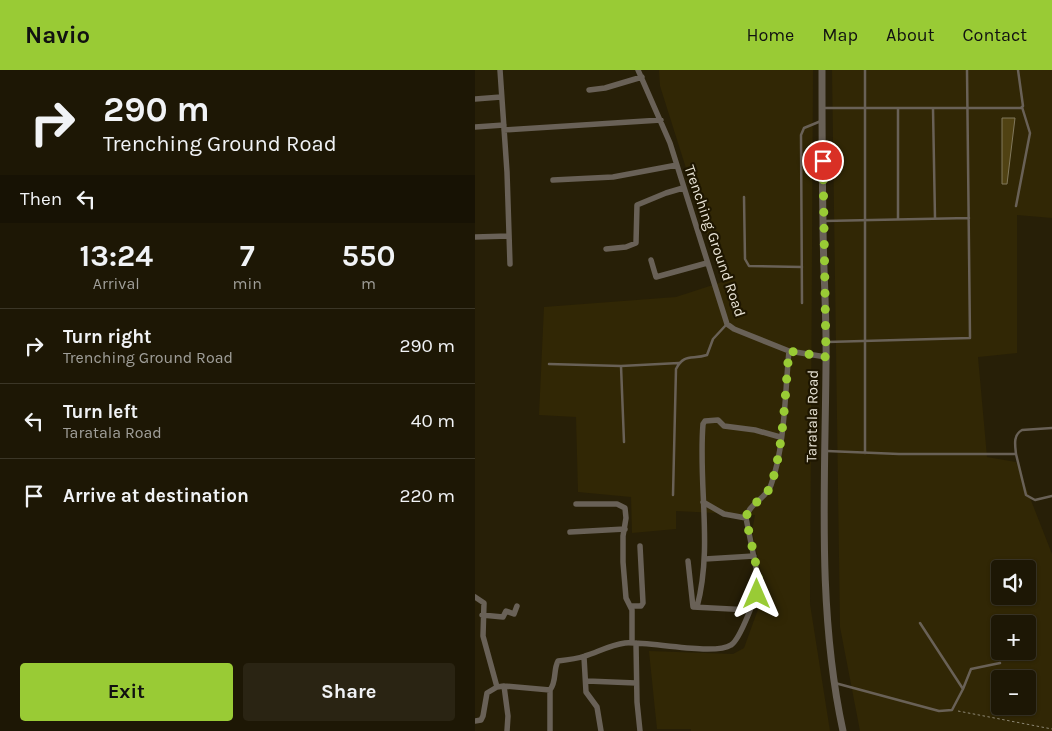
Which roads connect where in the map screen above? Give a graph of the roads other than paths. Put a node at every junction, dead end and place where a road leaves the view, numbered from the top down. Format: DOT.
graph roads {
  1 [pos="500,70"];
  2 [pos="638,70"];
  3 [pos="822,70"];
  4 [pos="865,70"];
  5 [pos="967,70"];
  6 [pos="1017,70"];
  7 [pos="642,78"];
  8 [pos="589,90"];
  9 [pos="501,98"];
  10 [pos="475,100"];
  11 [pos="1022,107"];
  12 [pos="823,108"];
  13 [pos="865,108"];
  14 [pos="898,108"];
  15 [pos="933,109"];
  16 [pos="968,109"];
  17 [pos="661,120"];
  18 [pos="823,121"];
  19 [pos="475,127"];
  20 [pos="504,128"];
  21 [pos="677,165"];
  22 [pos="553,180"];
  23 [pos="683,188"];
  24 [pos="744,197"];
  25 [pos="1016,206"];
  26 [pos="935,218"];
  27 [pos="969,218"];
  28 [pos="898,219"];
  29 [pos="864,220"];
  30 [pos="823,221"];
  31 [pos="475,236"];
  32 [pos="509,236"];
  33 [pos="606,249"];
  34 [pos="651,260"];
  35 [pos="707,263"];
  36 [pos="510,264"];
  37 [pos="802,267"];
  38 [pos="802,303"];
  39 [pos="727,324"];
  40 [pos="866,341"];
  41 [pos="826,342"];
  42 [pos="789,351"];
  43 [pos="826,357"];
  44 [pos="679,363"];
  45 [pos="549,364"];
  46 [pos="621,366"];
  47 [pos="1052,428"];
  48 [pos="780,437"];
  49 [pos="623,442"];
  50 [pos="825,451"];
  51 [pos="865,453"];
  52 [pos="1016,454"];
  53 [pos="673,495"];
  54 [pos="1052,496"];
  55 [pos="703,502"];
  56 [pos="576,504"];
  57 [pos="746,518"];
  58 [pos="625,529"];
  59 [pos="570,532"];
  60 [pos="640,546"];
  61 [pos="754,556"];
  62 [pos="705,559"];
  63 [pos="688,561"];
  64 [pos="475,597"];
  65 [pos="517,606"];
  66 [pos="631,606"];
  67 [pos="697,607"];
  68 [pos="750,610"];
  69 [pos="482,615"];
  70 [pos="920,623"];
  71 [pos="478,626"];
  72 [pos="634,643"];
  73 [pos="584,656"];
  74 [pos="1000,663"];
  75 [pos="587,681"];
  76 [pos="834,682"];
  77 [pos="636,683"];
  78 [pos="500,686"];
  79 [pos="963,689"];
  80 [pos="550,690"];
  81 [pos="475,721"];
  82 [pos="507,731"];
  83 [pos="550,731"];
  84 [pos="601,731"];
  85 [pos="640,731"];
  86 [pos="843,731"];
  1 -- 9 [label="street"];
  2 -- 7 [label="street, Trenching Ground Road"];
  3 -- 12 [label="street, Taratala Road"];
  4 -- 13 [label="lane"];
  5 -- 16 [label="lane"];
  6 -- 11 [label="lane"];
  7 -- 8 [label="street"];
  7 -- 17 [label="street, Trenching Ground Road"];
  9 -- 10 [label="street"];
  9 -- 20 [label="street"];
  11 -- 16 [label="lane"];
  11 -- 25 [label="lane"];
  12 -- 13 [label="lane"];
  12 -- 18 [label="street, Taratala Road"];
  13 -- 14 [label="lane"];
  13 -- 29 [label="lane"];
  14 -- 15 [label="lane"];
  14 -- 28 [label="lane"];
  15 -- 16 [label="lane"];
  15 -- 26 [label="lane"];
  16 -- 27 [label="lane"];
  17 -- 20 [label="street"];
  17 -- 21 [label="street, Trenching Ground Road"];
  18 -- 30 [label="street, Taratala Road"];
  18 -- 37 [label="lane"];
  19 -- 20 [label="street"];
  20 -- 32 [label="street"];
  21 -- 22 [label="street"];
  21 -- 23 [label="street, Trenching Ground Road"];
  23 -- 33 [label="street"];
  23 -- 35 [label="street, Trenching Ground Road"];
  24 -- 37 [label="lane"];
  26 -- 27 [label="lane"];
  26 -- 28 [label="lane"];
  27 -- 40 [label="lane"];
  28 -- 29 [label="lane"];
  29 -- 30 [label="lane"];
  29 -- 40 [label="lane"];
  30 -- 41 [label="street, Taratala Road"];
  31 -- 32 [label="street"];
  32 -- 36 [label="street"];
  34 -- 35 [label="street"];
  35 -- 39 [label="street, Trenching Ground Road"];
  37 -- 38 [label="lane"];
  39 -- 42 [label="street, Trenching Ground Road"];
  39 -- 44 [label="lane"];
  40 -- 41 [label="lane"];
  40 -- 51 [label="lane"];
  41 -- 43 [label="street, Taratala Road"];
  42 -- 43 [label="street, Trenching Ground Road"];
  42 -- 48 [label="street"];
  43 -- 50 [label="street, Taratala Road"];
  44 -- 46 [label="lane"];
  44 -- 53 [label="lane"];
  45 -- 46 [label="lane"];
  46 -- 49 [label="lane"];
  47 -- 52 [label="lane"];
  48 -- 55 [label="street"];
  48 -- 57 [label="street"];
  50 -- 51 [label="lane"];
  50 -- 76 [label="street, Taratala Road"];
  51 -- 52 [label="lane"];
  52 -- 54 [label="lane"];
  55 -- 57 [label="street"];
  55 -- 62 [label="street"];
  56 -- 58 [label="street"];
  57 -- 61 [label="street"];
  58 -- 59 [label="street"];
  58 -- 66 [label="street"];
  60 -- 66 [label="street"];
  61 -- 62 [label="street"];
  61 -- 68 [label="street"];
  62 -- 67 [label="street"];
  63 -- 67 [label="street"];
  64 -- 69 [label="street"];
  65 -- 69 [label="street"];
  66 -- 72 [label="street"];
  67 -- 68 [label="street"];
  68 -- 72 [label="street"];
  69 -- 71 [label="street"];
  70 -- 79 [label="lane"];
  71 -- 78 [label="street"];
  72 -- 73 [label="street"];
  72 -- 77 [label="street"];
  73 -- 75 [label="street"];
  73 -- 80 [label="street"];
  74 -- 79 [label="lane"];
  75 -- 77 [label="street"];
  75 -- 84 [label="street"];
  76 -- 79 [label="lane"];
  76 -- 86 [label="street, Taratala Road"];
  77 -- 85 [label="street"];
  78 -- 80 [label="street"];
  78 -- 81 [label="street"];
  78 -- 82 [label="street"];
  80 -- 83 [label="street"];
}
